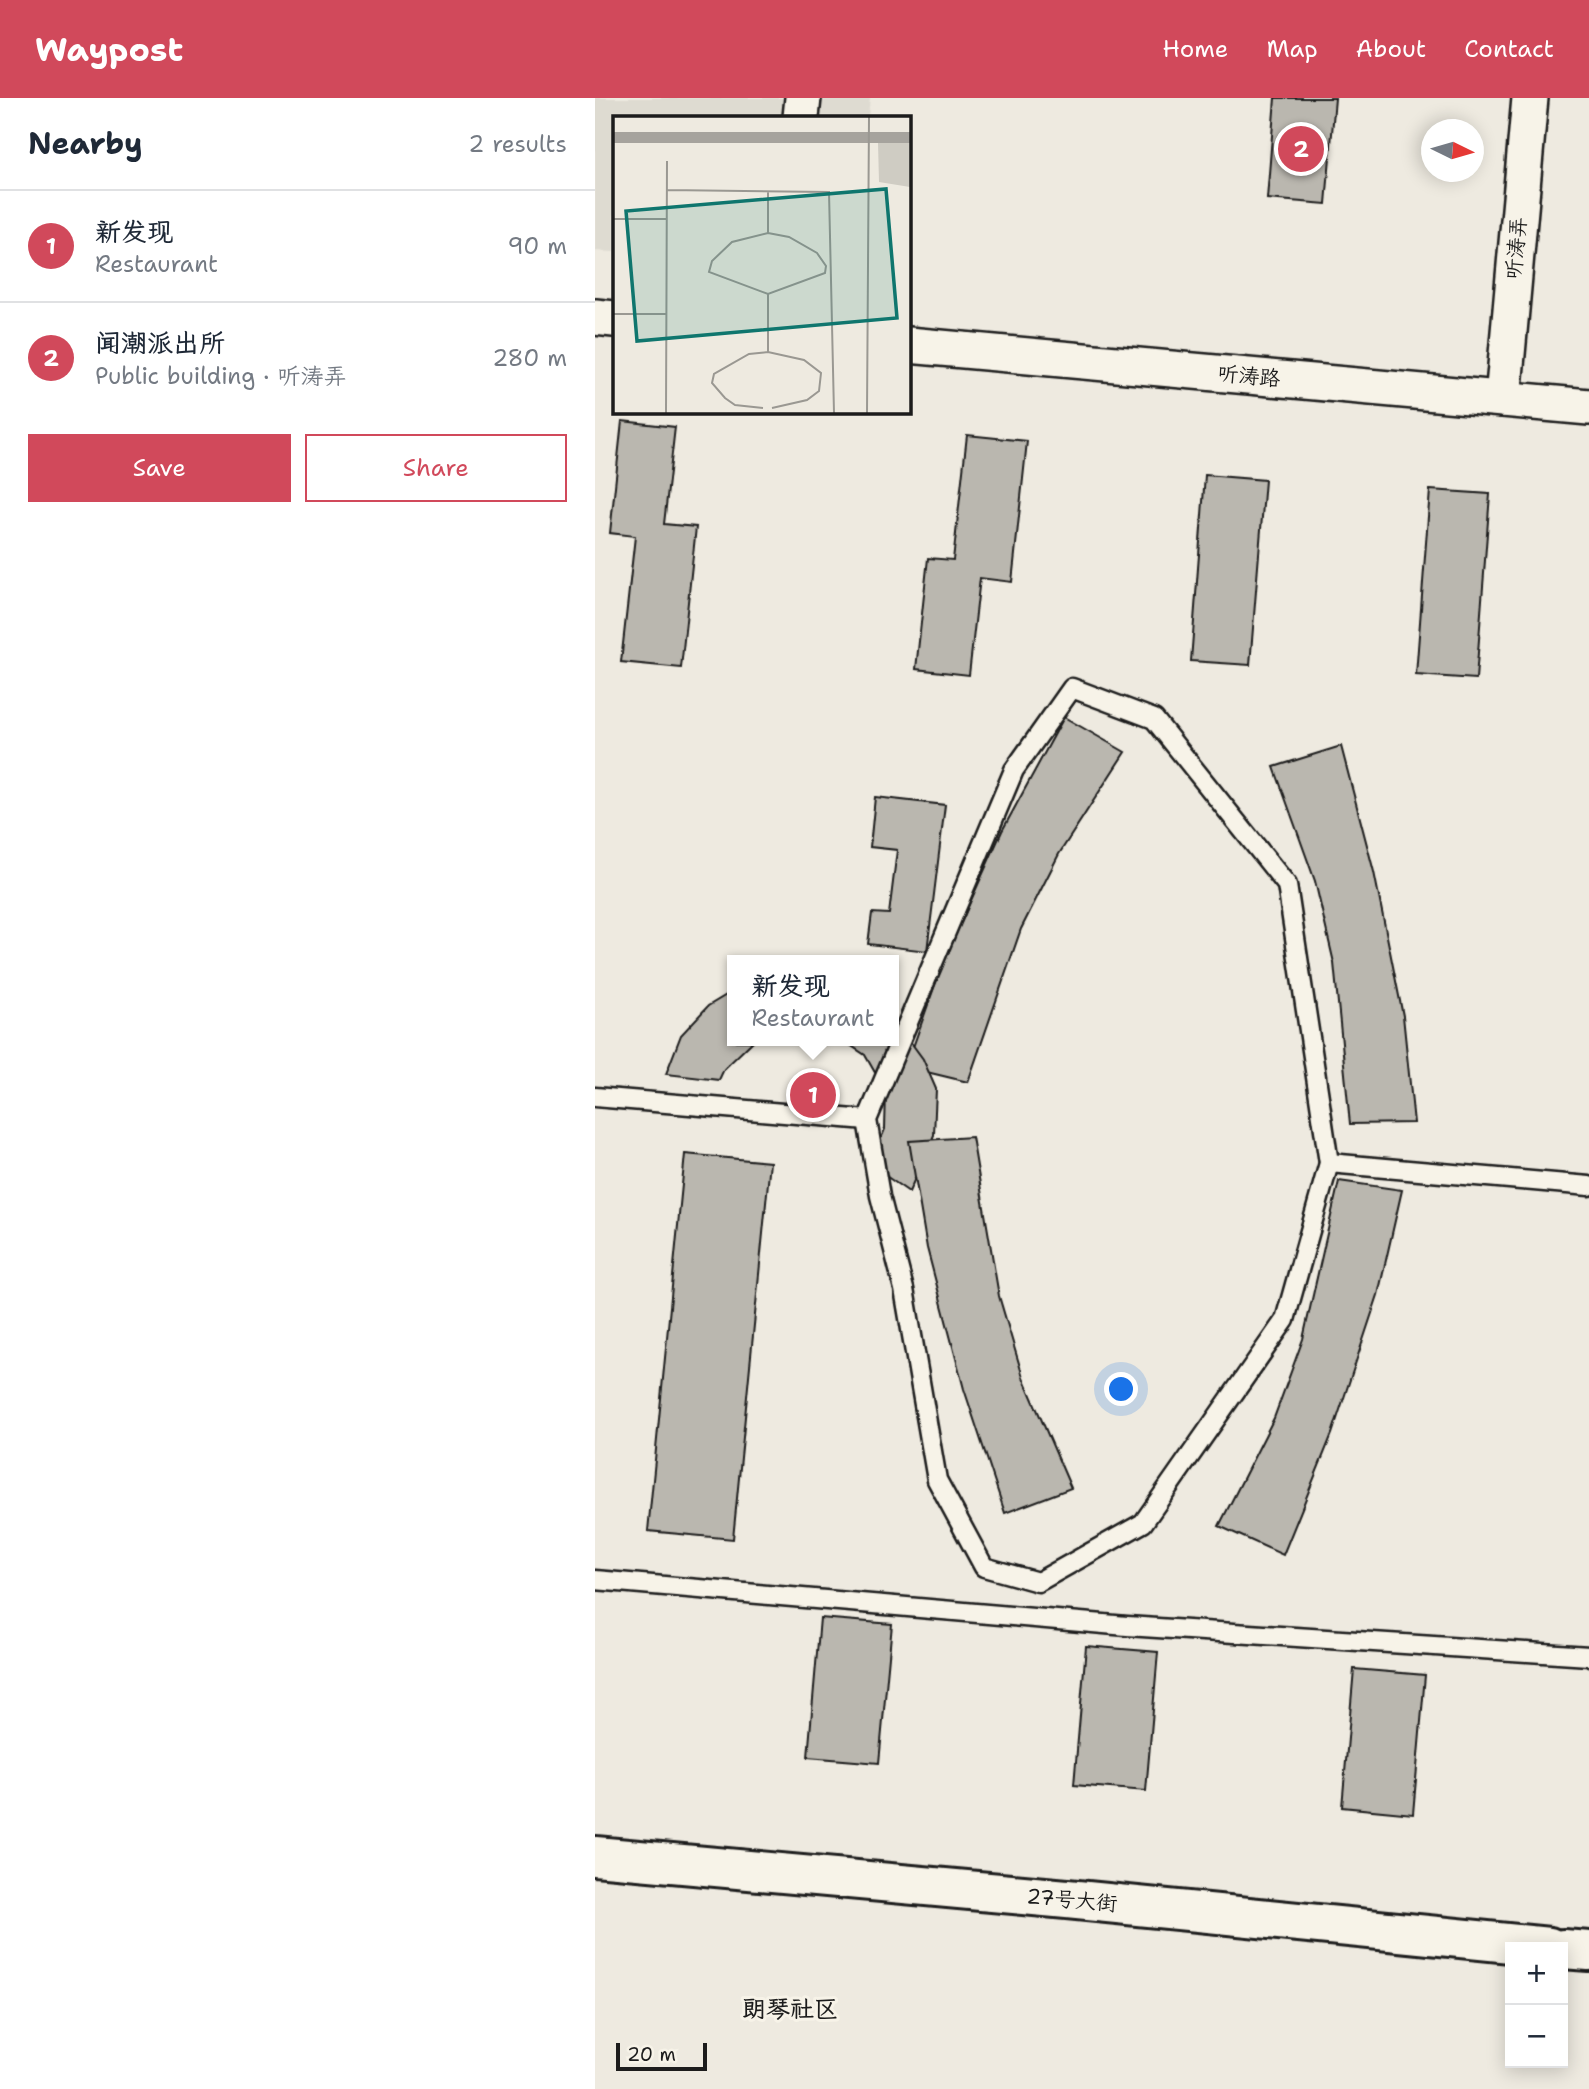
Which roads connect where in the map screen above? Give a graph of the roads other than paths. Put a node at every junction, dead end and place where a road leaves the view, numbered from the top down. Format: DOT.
graph roads {
  1 [pos="803,98"];
  2 [pos="1530,98"];
  3 [pos="801,116"];
  4 [pos="595,317"];
  5 [pos="613,319"];
  6 [pos="910,345"];
  7 [pos="1503,399"];
  8 [pos="1589,407"];
  9 [pos="899,1044"];
  10 [pos="898,1046"];
  11 [pos="595,1097"];
  12 [pos="867,1120"];
  13 [pos="1329,1163"];
  14 [pos="1589,1186"];
  15 [pos="595,1580"];
  16 [pos="1589,1656"];
  17 [pos="595,1856"];
  18 [pos="1505,1943"];
  19 [pos="1568,1949"];
  20 [pos="1589,1951"];
  1 -- 3 [label="street"];
  2 -- 7 [label="street, 听涛弄"];
  4 -- 5 [label="street"];
  6 -- 7 [label="street, 听涛路"];
  7 -- 8 [label="street, 听涛路"];
  9 -- 13 [label="lane"];
  10 -- 12 [label="lane"];
  11 -- 12 [label="lane"];
  12 -- 13 [label="lane"];
  13 -- 14 [label="lane"];
  15 -- 16 [label="lane"];
  17 -- 18 [label="street, 27号大街"];
  19 -- 20 [label="street"];
}
